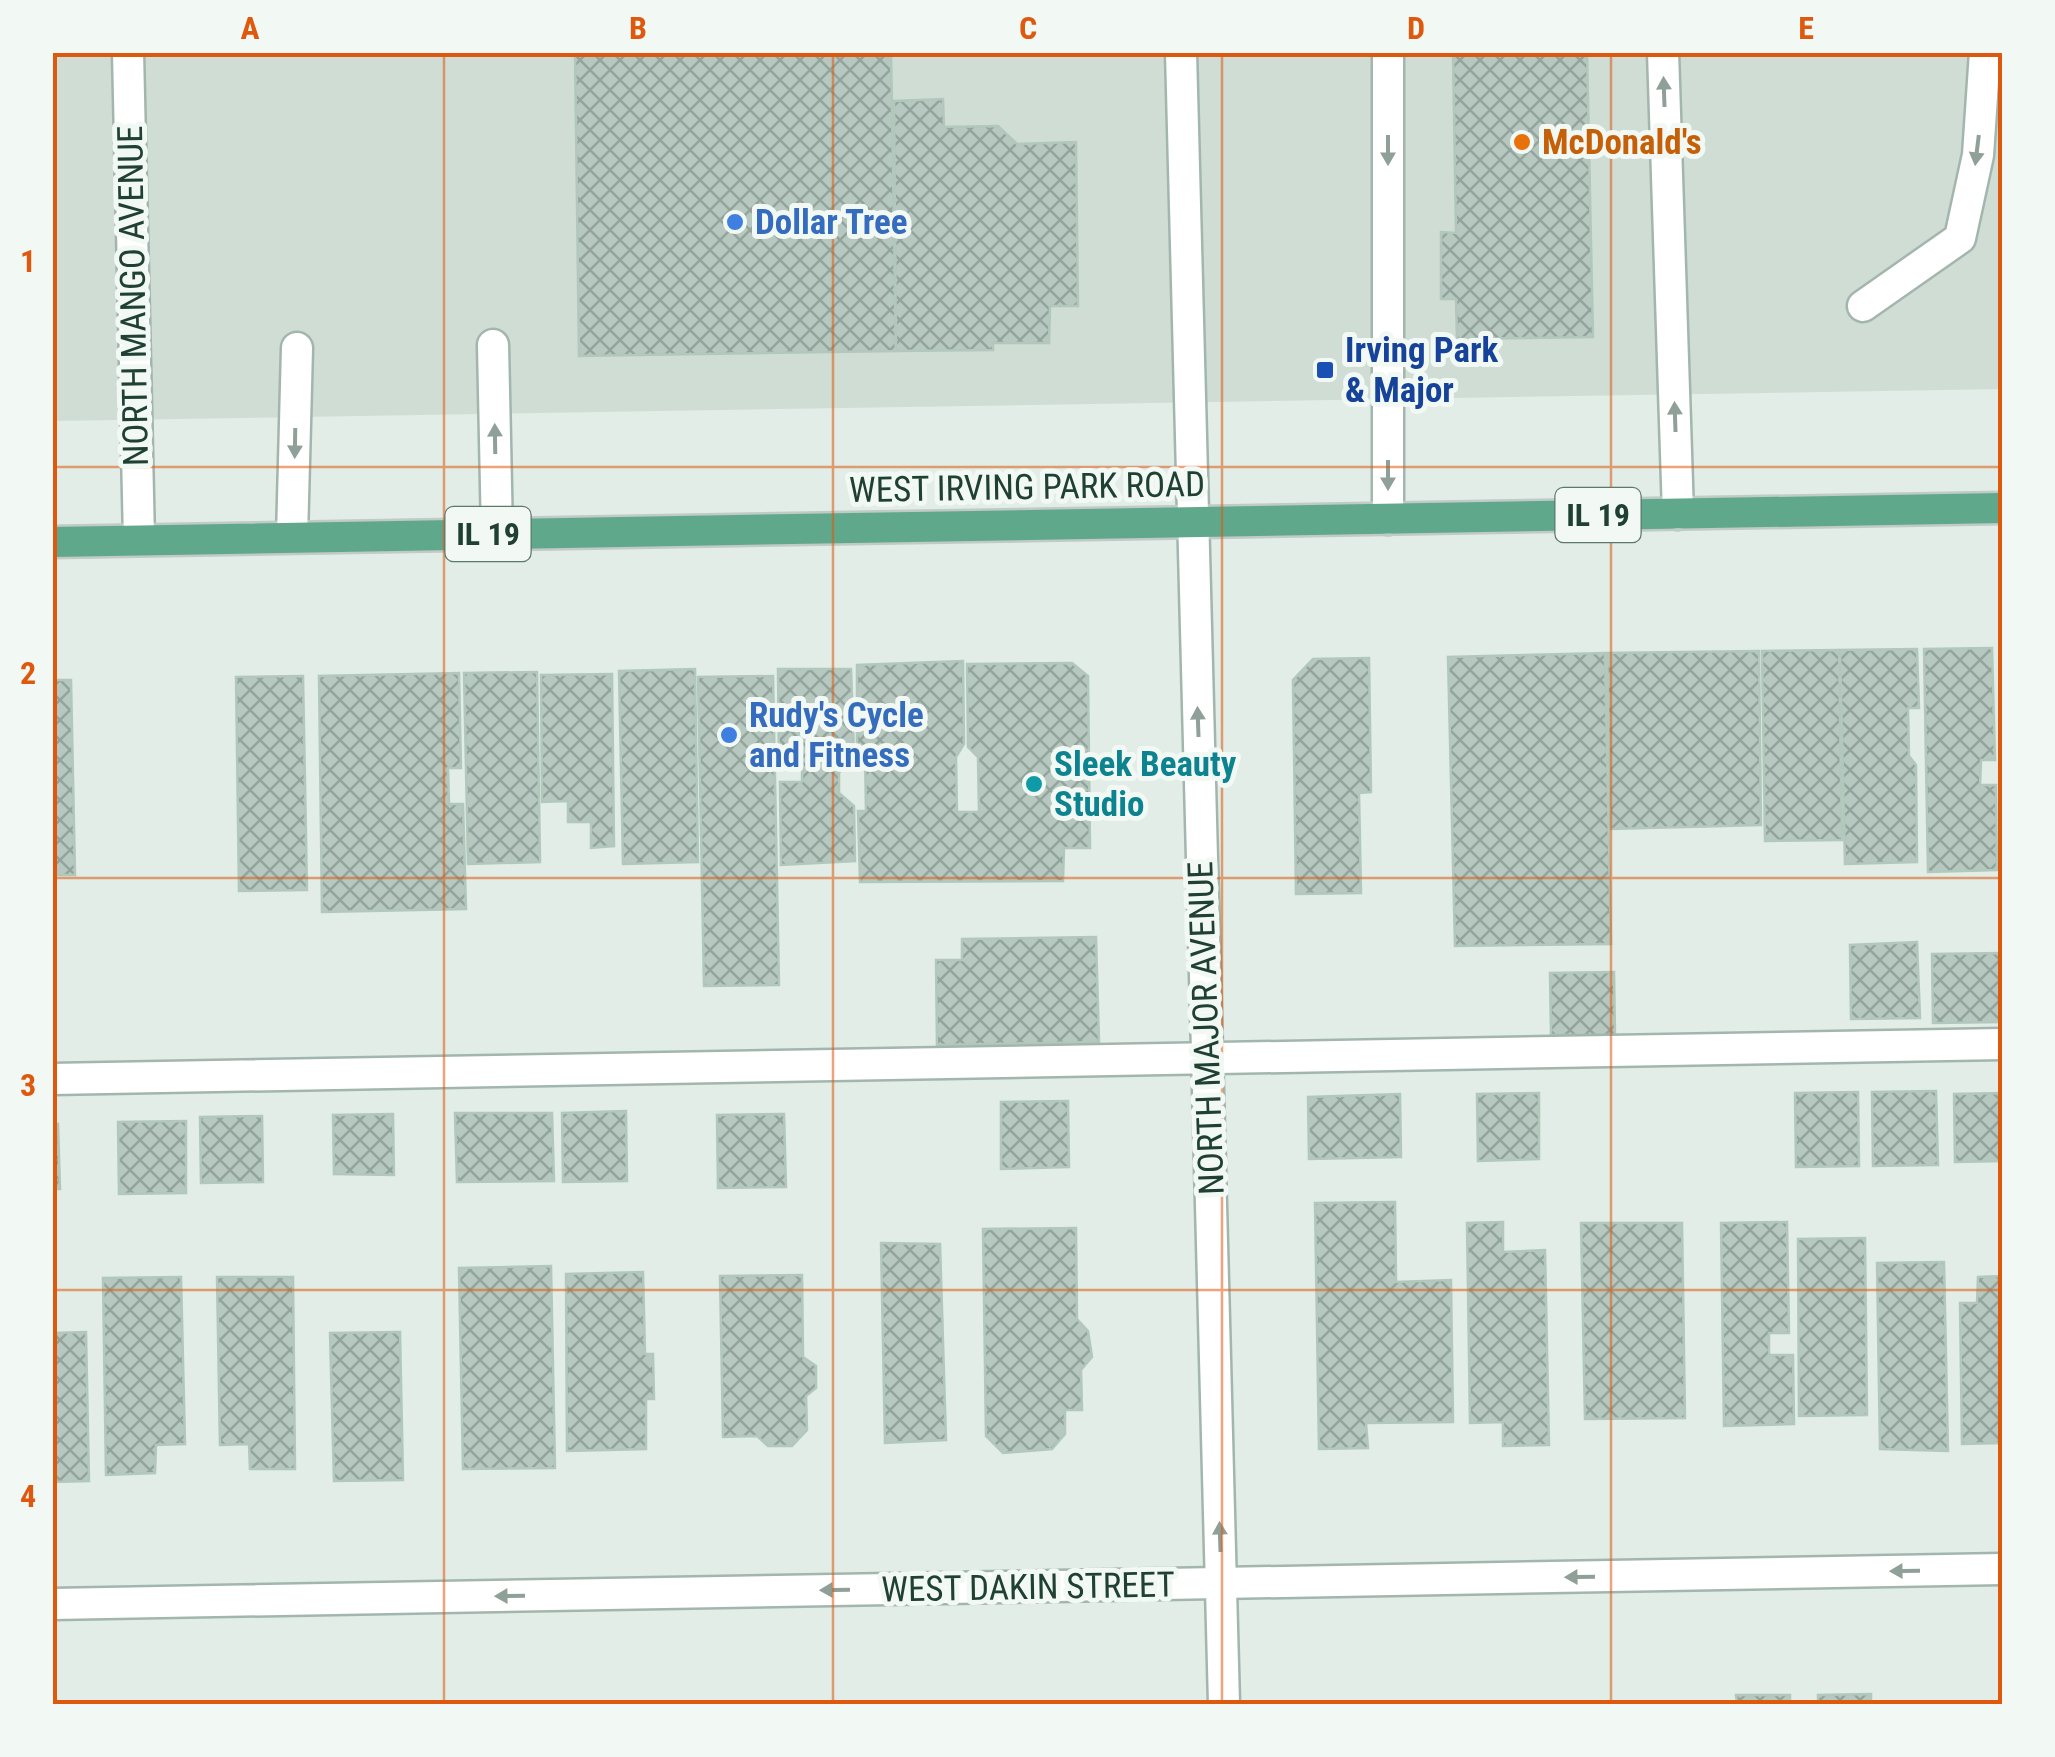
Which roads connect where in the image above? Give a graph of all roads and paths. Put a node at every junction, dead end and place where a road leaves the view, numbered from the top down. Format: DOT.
graph roads {
  1 [pos="128,52"];
  2 [pos="1181,52"];
  3 [pos="1388,52"];
  4 [pos="1663,52"];
  5 [pos="1984,52"];
  6 [pos="1864,306"];
  7 [pos="493,345"];
  8 [pos="297,348"];
  9 [pos="2002,508"];
  10 [pos="1678,514"];
  11 [pos="1388,519"];
  12 [pos="1193,522"];
  13 [pos="497,534"];
  14 [pos="292,537"];
  15 [pos="140,540"];
  16 [pos="52,542"];
  17 [pos="2002,1044"];
  18 [pos="1207,1058"];
  19 [pos="52,1079"];
  20 [pos="2002,1570"];
  21 [pos="1222,1583"];
  22 [pos="52,1604"];
  23 [pos="1224,1704"];
  1 -- 15 [label="street, NORTH MANGO AVENUE"];
  2 -- 12 [label="street, NORTH MAJOR AVENUE"];
  3 -- 11 [label="street, one-way"];
  10 -- 4 [label="street, one-way"];
  5 -- 6 [label="street, one-way"];
  13 -- 7 [label="street, one-way"];
  8 -- 14 [label="street, one-way"];
  9 -- 10 [label="main road, WEST IRVING PARK ROAD / IL 19"];
  10 -- 11 [label="main road, WEST IRVING PARK ROAD / IL 19"];
  11 -- 12 [label="main road, WEST IRVING PARK ROAD / IL 19"];
  12 -- 13 [label="main road, WEST IRVING PARK ROAD / IL 19"];
  18 -- 12 [label="street, NORTH MAJOR AVENUE, one-way"];
  13 -- 14 [label="main road, WEST IRVING PARK ROAD / IL 19"];
  14 -- 15 [label="main road, WEST IRVING PARK ROAD / IL 19"];
  15 -- 16 [label="main road, WEST IRVING PARK ROAD / IL 19"];
  17 -- 18 [label="street"];
  18 -- 19 [label="street"];
  21 -- 18 [label="street, NORTH MAJOR AVENUE, one-way"];
  20 -- 21 [label="street, WEST DAKIN STREET, one-way"];
  21 -- 22 [label="street, WEST DAKIN STREET, one-way"];
  21 -- 23 [label="street, NORTH MAJOR AVENUE"];
}
